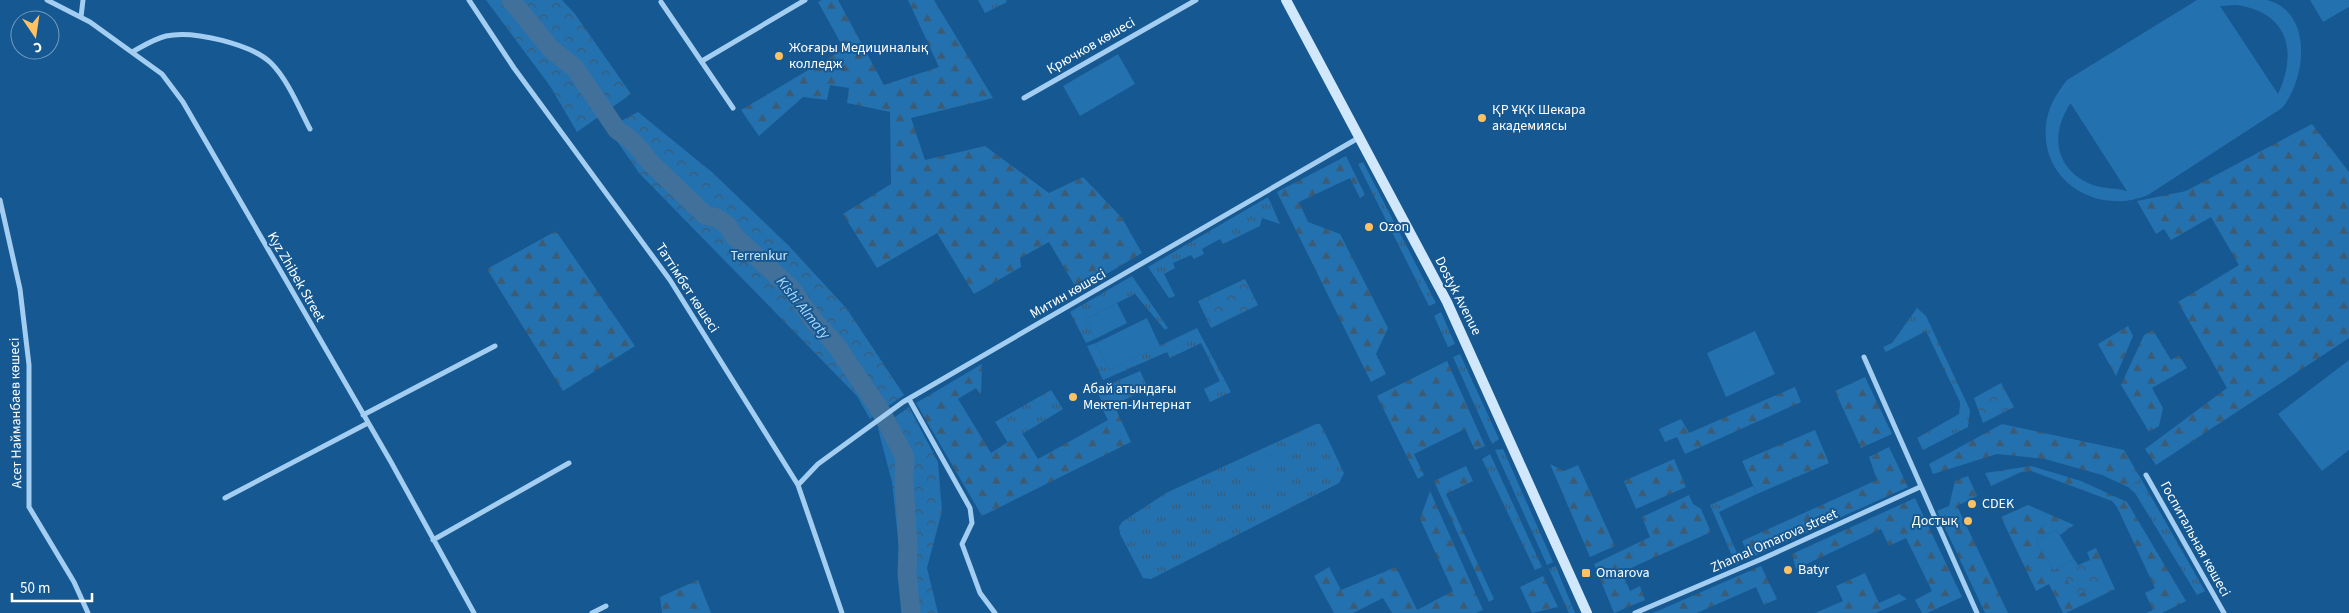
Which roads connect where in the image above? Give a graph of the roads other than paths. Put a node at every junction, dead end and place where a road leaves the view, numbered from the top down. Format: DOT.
graph roads {
  1 [pos="47,0"];
  2 [pos="83,0"];
  3 [pos="469,0"];
  4 [pos="805,0"];
  5 [pos="1196,0"];
  6 [pos="1286,0"];
  7 [pos="661,2"];
  8 [pos="81,17"];
  9 [pos="132,52"];
  10 [pos="702,61"];
  11 [pos="1024,98"];
  12 [pos="733,108"];
  13 [pos="310,129"];
  14 [pos="1361,137"];
  15 [pos="0,200"];
  16 [pos="495,346"];
  17 [pos="1864,357"];
  18 [pos="910,399"];
  19 [pos="363,415"];
  20 [pos="368,423"];
  21 [pos="570,463"];
  22 [pos="2146,475"];
  23 [pos="798,485"];
  24 [pos="1920,487"];
  25 [pos="225,498"];
  26 [pos="433,540"];
  27 [pos="606,606"];
  28 [pos="88,613"];
  29 [pos="474,613"];
  30 [pos="592,613"];
  31 [pos="842,613"];
  32 [pos="995,613"];
  33 [pos="1587,613"];
  34 [pos="1635,613"];
  35 [pos="1978,613"];
  36 [pos="2224,613"];
  1 -- 8 [label="street, Kyz Zhibek Street"];
  2 -- 8 [label="street"];
  3 -- 23 [label="street, Таттімбет көшесі"];
  4 -- 10 [label="street"];
  5 -- 11 [label="street, Крючков көшесі"];
  6 -- 14 [label="main road, Dostyk Avenue"];
  7 -- 10 [label="street"];
  8 -- 9 [label="street, Kyz Zhibek Street"];
  9 -- 13 [label="street"];
  9 -- 19 [label="street, Kyz Zhibek Street"];
  10 -- 12 [label="street"];
  14 -- 18 [label="street, Митин көшесі"];
  14 -- 33 [label="main road, Dostyk Avenue"];
  15 -- 28 [label="street, Асет Найманбаев көшесі"];
  16 -- 19 [label="street"];
  17 -- 24 [label="street"];
  18 -- 23 [label="street, Митин көшесі"];
  18 -- 32 [label="street"];
  19 -- 20 [label="street, Kyz Zhibek Street"];
  20 -- 25 [label="street"];
  20 -- 26 [label="street, Kyz Zhibek Street"];
  21 -- 26 [label="street"];
  22 -- 36 [label="street, Госпитальная көшесі"];
  23 -- 31 [label="street, Таттімбет көшесі"];
  24 -- 34 [label="street, Zhamal Omarova street"];
  24 -- 35 [label="street"];
  26 -- 29 [label="street, Kyz Zhibek Street"];
  27 -- 30 [label="street"];
}
